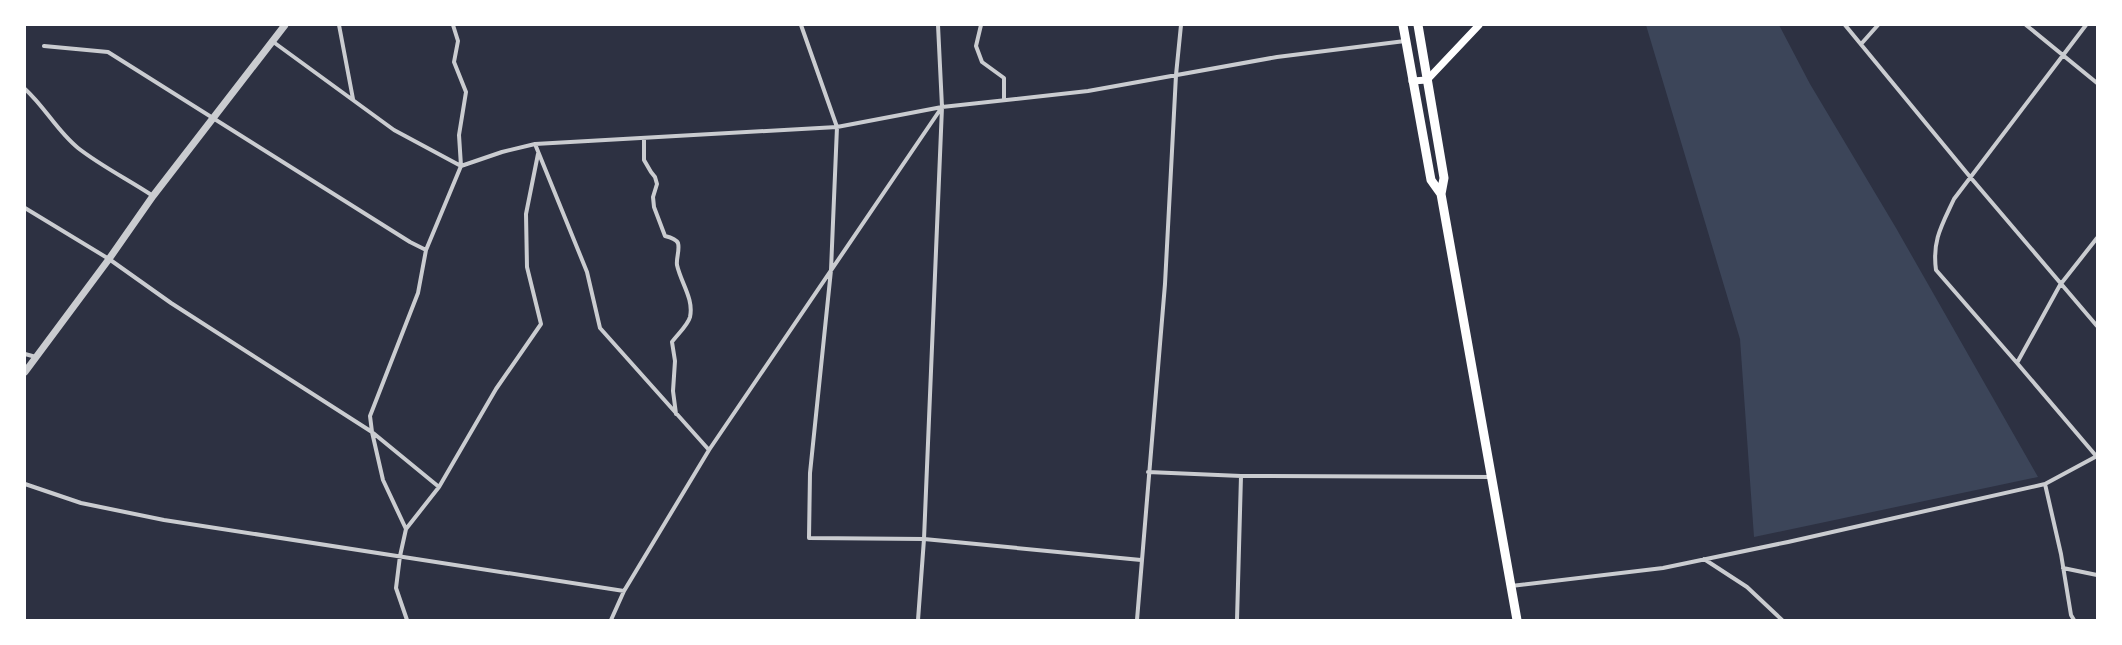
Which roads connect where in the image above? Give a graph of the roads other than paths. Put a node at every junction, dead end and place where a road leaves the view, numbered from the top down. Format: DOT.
graph roads {
  1 [pos="285,25"];
  2 [pos="339,25"];
  3 [pos="453,25"];
  4 [pos="801,25"];
  5 [pos="938,25"];
  6 [pos="981,25"];
  7 [pos="1181,25"];
  8 [pos="1403,25"];
  9 [pos="1418,25"];
  10 [pos="1479,25"];
  11 [pos="1845,25"];
  12 [pos="1878,25"];
  13 [pos="2026,25"];
  14 [pos="2086,25"];
  15 [pos="272,41"];
  16 [pos="1406,41"];
  17 [pos="1862,43"];
  18 [pos="44,46"];
  19 [pos="2062,55"];
  20 [pos="1176,75"];
  21 [pos="1427,80"];
  22 [pos="1412,81"];
  23 [pos="2097,83"];
  24 [pos="25,90"];
  25 [pos="353,100"];
  26 [pos="1004,100"];
  27 [pos="942,107"];
  28 [pos="214,119"];
  29 [pos="837,127"];
  30 [pos="644,138"];
  31 [pos="534,144"];
  32 [pos="538,154"];
  33 [pos="461,166"];
  34 [pos="1971,178"];
  35 [pos="1441,194"];
  36 [pos="154,196"];
  37 [pos="25,208"];
  38 [pos="2097,238"];
  39 [pos="426,250"];
  40 [pos="109,259"];
  41 [pos="830,270"];
  42 [pos="2060,285"];
  43 [pos="2097,326"];
  44 [pos="25,354"];
  45 [pos="36,357"];
  46 [pos="2017,363"];
  47 [pos="25,372"];
  48 [pos="676,414"];
  49 [pos="372,432"];
  50 [pos="709,450"];
  51 [pos="2097,457"];
  52 [pos="1148,472"];
  53 [pos="1241,476"];
  54 [pos="1492,476"];
  55 [pos="25,484"];
  56 [pos="2045,484"];
  57 [pos="439,487"];
  58 [pos="406,529"];
  59 [pos="924,539"];
  60 [pos="400,556"];
  61 [pos="1704,559"];
  62 [pos="1142,560"];
  63 [pos="2063,568"];
  64 [pos="2097,575"];
  65 [pos="1510,586"];
  66 [pos="624,591"];
  67 [pos="407,620"];
  68 [pos="611,620"];
  69 [pos="918,620"];
  70 [pos="1137,620"];
  71 [pos="1237,620"];
  72 [pos="1517,620"];
  73 [pos="1782,620"];
  74 [pos="2074,620"];
  1 -- 15 [label="street"];
  2 -- 25 [label="street"];
  3 -- 33 [label="street"];
  4 -- 29 [label="street"];
  5 -- 27 [label="street"];
  6 -- 26 [label="street"];
  7 -- 20 [label="street"];
  8 -- 16 [label="highway"];
  9 -- 21 [label="highway"];
  10 -- 21 [label="main road"];
  11 -- 17 [label="street"];
  12 -- 17 [label="street"];
  13 -- 19 [label="street"];
  14 -- 19 [label="street"];
  15 -- 25 [label="street"];
  15 -- 28 [label="street"];
  16 -- 20 [label="street"];
  16 -- 22 [label="highway"];
  17 -- 34 [label="street"];
  18 -- 28 [label="street"];
  19 -- 23 [label="street"];
  19 -- 34 [label="street"];
  20 -- 26 [label="street"];
  20 -- 52 [label="street"];
  21 -- 22 [label="main road"];
  21 -- 35 [label="highway"];
  22 -- 35 [label="highway"];
  24 -- 36 [label="street"];
  25 -- 33 [label="street"];
  26 -- 27 [label="street"];
  27 -- 29 [label="street"];
  27 -- 41 [label="street"];
  27 -- 59 [label="street"];
  28 -- 36 [label="street"];
  28 -- 39 [label="street"];
  29 -- 30 [label="street"];
  29 -- 41 [label="street"];
  30 -- 31 [label="street"];
  30 -- 48 [label="street"];
  31 -- 32 [label="street"];
  31 -- 33 [label="street"];
  32 -- 48 [label="street"];
  32 -- 57 [label="street"];
  33 -- 39 [label="street"];
  34 -- 42 [label="street"];
  34 -- 46 [label="street"];
  35 -- 54 [label="highway"];
  36 -- 40 [label="street"];
  37 -- 40 [label="street"];
  38 -- 42 [label="street"];
  39 -- 49 [label="street"];
  40 -- 45 [label="street"];
  40 -- 49 [label="street"];
  41 -- 50 [label="street"];
  41 -- 59 [label="street"];
  42 -- 43 [label="street"];
  42 -- 46 [label="street"];
  44 -- 45 [label="street"];
  45 -- 47 [label="street"];
  46 -- 51 [label="street"];
  48 -- 50 [label="street"];
  49 -- 57 [label="street"];
  49 -- 58 [label="street"];
  50 -- 66 [label="street"];
  51 -- 56 [label="street"];
  52 -- 53 [label="street"];
  52 -- 62 [label="street"];
  53 -- 54 [label="street"];
  53 -- 71 [label="street"];
  54 -- 65 [label="highway"];
  55 -- 60 [label="street"];
  56 -- 61 [label="street"];
  56 -- 63 [label="street"];
  57 -- 58 [label="street"];
  58 -- 60 [label="street"];
  59 -- 62 [label="street"];
  59 -- 69 [label="street"];
  60 -- 66 [label="street"];
  60 -- 67 [label="street"];
  61 -- 65 [label="street"];
  61 -- 73 [label="street"];
  62 -- 70 [label="street"];
  63 -- 64 [label="street"];
  63 -- 74 [label="street"];
  65 -- 72 [label="highway"];
  66 -- 68 [label="street"];
}
